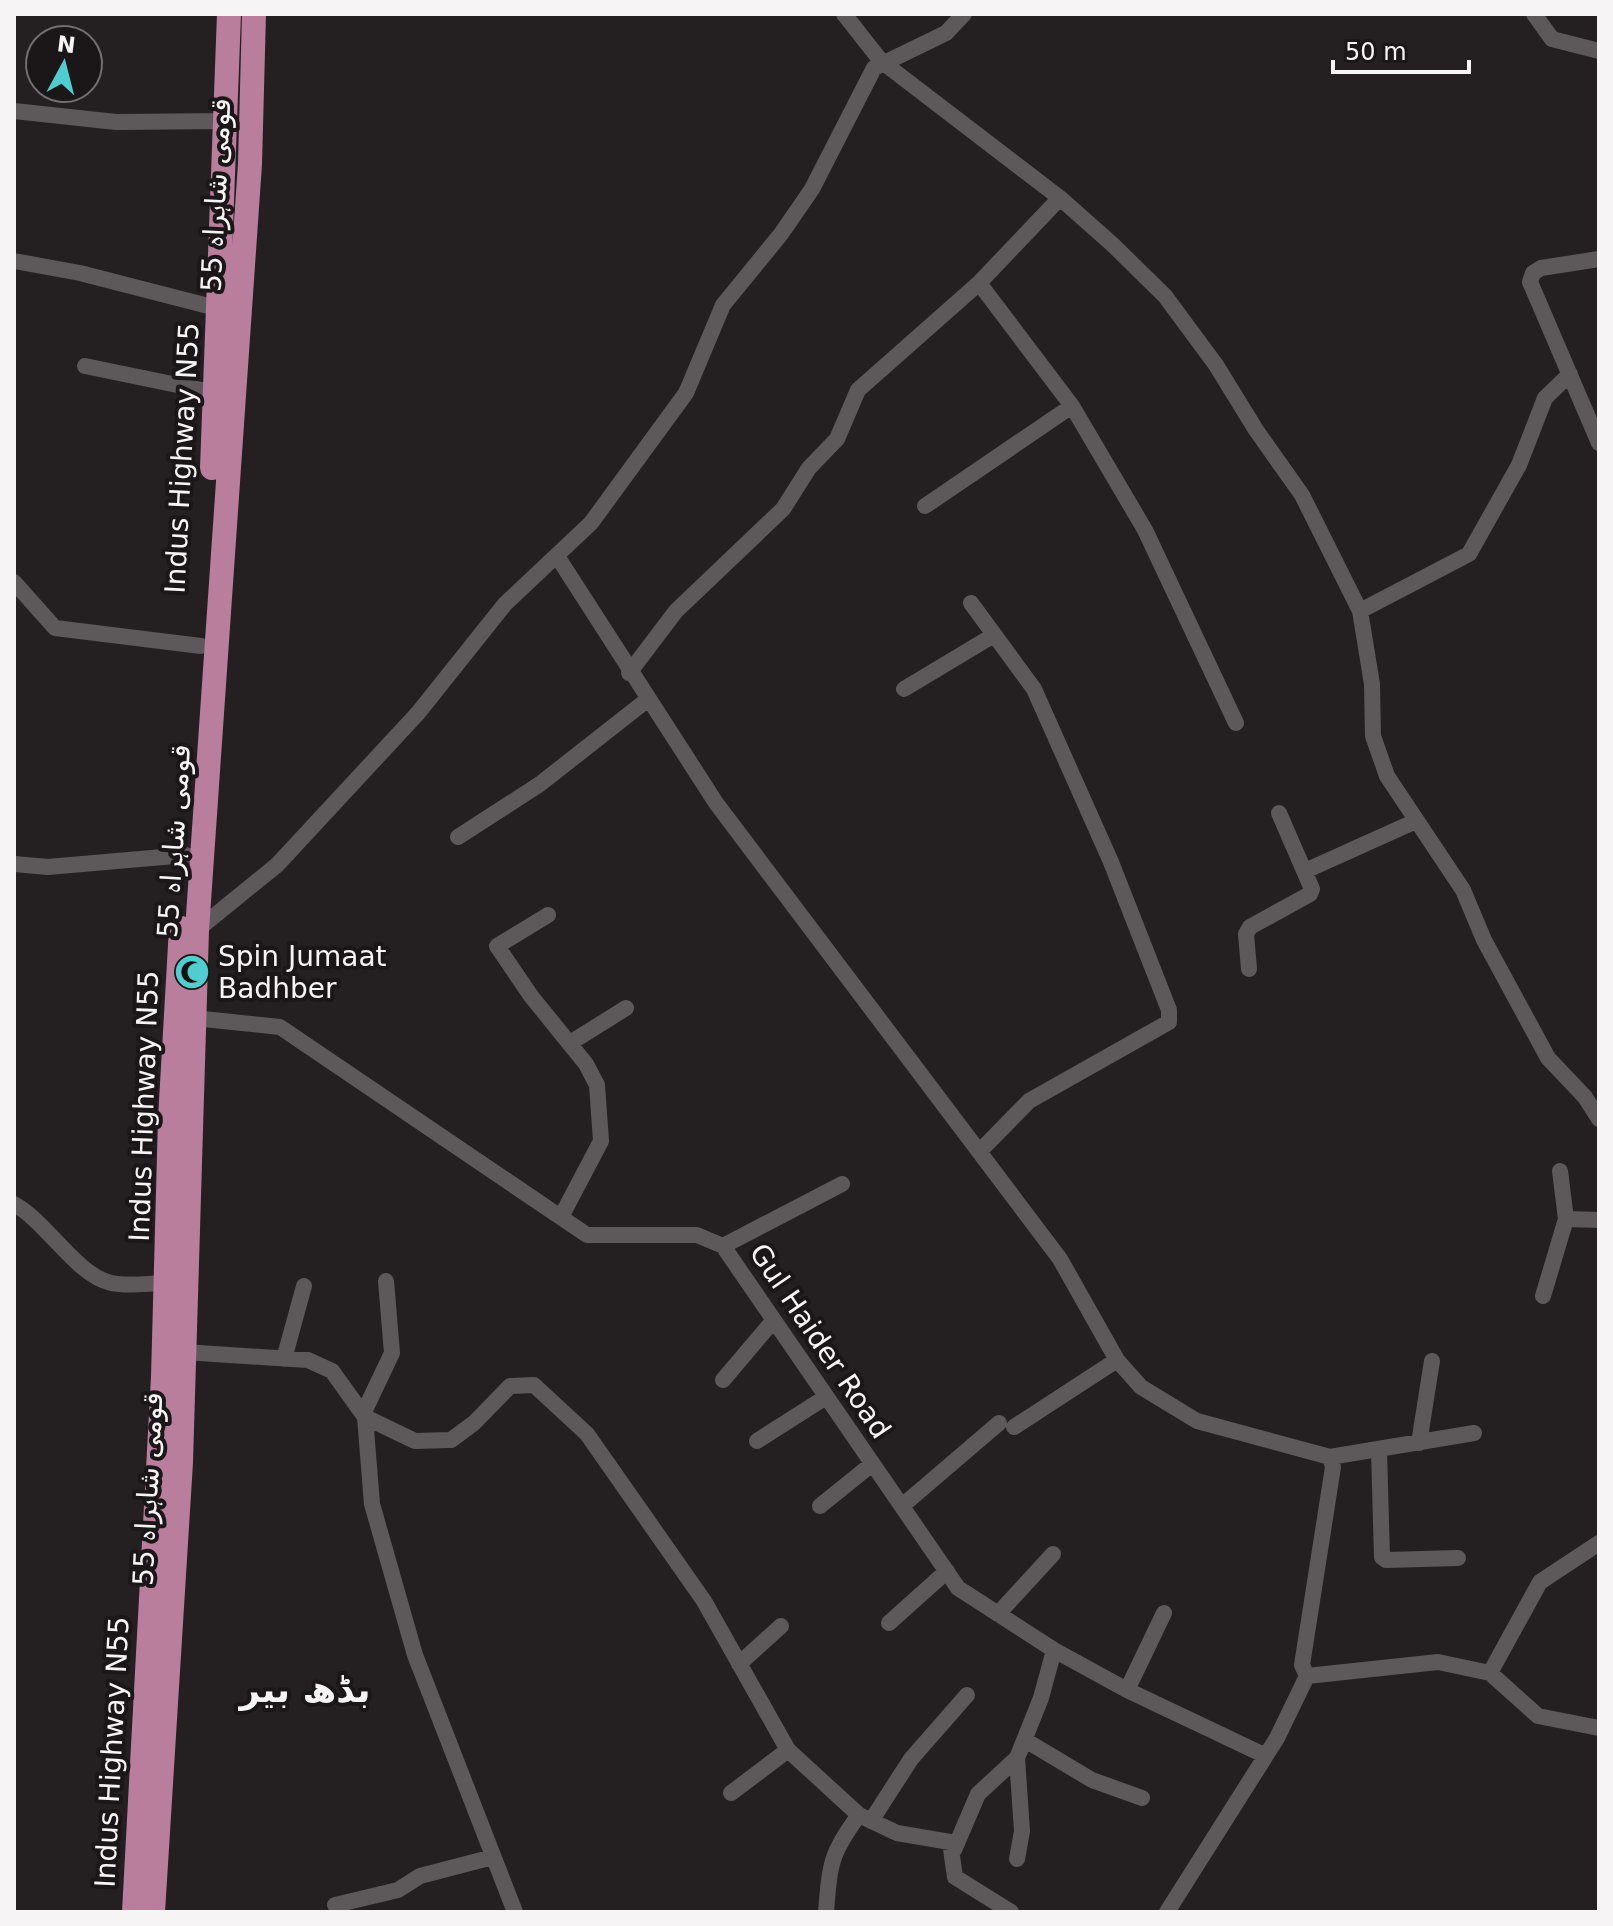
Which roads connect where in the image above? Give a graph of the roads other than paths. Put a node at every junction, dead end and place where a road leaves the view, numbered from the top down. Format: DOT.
graph roads {
  1 [pos="229,14"];
  2 [pos="254,14"];
  3 [pos="964,14"];
  4 [pos="1534,14"];
  5 [pos="851,18"];
  6 [pos="1599,51"];
  7 [pos="881,61"];
  8 [pos="14,111"];
  9 [pos="226,121"];
  10 [pos="1060,198"];
  11 [pos="1599,259"];
  12 [pos="14,261"];
  13 [pos="979,283"];
  14 [pos="220,309"];
  15 [pos="85,366"];
  16 [pos="1570,374"];
  17 [pos="216,393"];
  18 [pos="1072,406"];
  19 [pos="1599,443"];
  20 [pos="925,506"];
  21 [pos="557,556"];
  22 [pos="14,582"];
  23 [pos="971,603"];
  24 [pos="1360,611"];
  25 [pos="994,635"];
  26 [pos="201,646"];
  27 [pos="629,673"];
  28 [pos="904,689"];
  29 [pos="647,700"];
  30 [pos="1236,723"];
  31 [pos="1279,813"];
  32 [pos="1416,821"];
  33 [pos="458,837"];
  34 [pos="186,855"];
  35 [pos="14,864"];
  36 [pos="1305,871"];
  37 [pos="548,915"];
  38 [pos="197,930"];
  39 [pos="1249,969"];
  40 [pos="626,1008"];
  41 [pos="194,1018"];
  42 [pos="570,1043"];
  43 [pos="1599,1119"];
  44 [pos="979,1152"];
  45 [pos="1560,1171"];
  46 [pos="842,1184"];
  47 [pos="14,1204"];
  48 [pos="561,1217"];
  49 [pos="1566,1219"];
  50 [pos="1599,1220"];
  51 [pos="723,1246"];
  52 [pos="386,1281"];
  53 [pos="168,1283"];
  54 [pos="304,1286"];
  55 [pos="1543,1296"];
  56 [pos="773,1321"];
  57 [pos="184,1352"];
  58 [pos="284,1359"];
  59 [pos="1117,1360"];
  60 [pos="1432,1361"];
  61 [pos="723,1380"];
  62 [pos="826,1397"];
  63 [pos="364,1416"];
  64 [pos="1474,1433"];
  65 [pos="757,1441"];
  66 [pos="1419,1443"];
  67 [pos="1379,1451"];
  68 [pos="1330,1457"];
  69 [pos="872,1464"];
  70 [pos="820,1506"];
  71 [pos="902,1506"];
  72 [pos="1599,1543"];
  73 [pos="1053,1554"];
  74 [pos="1458,1558"];
  75 [pos="947,1571"];
  76 [pos="1164,1613"];
  77 [pos="998,1614"];
  78 [pos="889,1623"];
  79 [pos="781,1626"];
  80 [pos="1054,1650"];
  81 [pos="739,1664"];
  82 [pos="1490,1673"];
  83 [pos="1307,1676"];
  84 [pos="1127,1690"];
  85 [pos="967,1695"];
  86 [pos="1599,1728"];
  87 [pos="1025,1740"];
  88 [pos="788,1750"];
  89 [pos="1264,1755"];
  90 [pos="1017,1758"];
  91 [pos="731,1793"];
  92 [pos="1142,1798"];
  93 [pos="865,1818"];
  94 [pos="954,1850"];
  95 [pos="493,1857"];
  96 [pos="1017,1859"];
  97 [pos="335,1905"];
  98 [pos="134,1912"];
  99 [pos="153,1912"];
  100 [pos="515,1912"];
  101 [pos="826,1912"];
  102 [pos="1011,1912"];
  103 [pos="1167,1912"];
  1 -- 9 [label="highway, Indus Highway N55"];
  2 -- 38 [label="highway, قومی شاہراہ 55"];
  3 -- 7 [label="street"];
  4 -- 6 [label="street"];
  5 -- 7 [label="street"];
  7 -- 10 [label="street"];
  7 -- 21 [label="street"];
  8 -- 9 [label="street"];
  9 -- 14 [label="highway, Indus Highway N55"];
  10 -- 13 [label="street"];
  10 -- 24 [label="street"];
  11 -- 16 [label="street"];
  12 -- 14 [label="street"];
  13 -- 18 [label="street"];
  13 -- 27 [label="street"];
  14 -- 17 [label="highway, Indus Highway N55"];
  15 -- 17 [label="street"];
  16 -- 19 [label="street"];
  16 -- 24 [label="street"];
  17 -- 26 [label="highway, Indus Highway N55"];
  18 -- 20 [label="street"];
  18 -- 30 [label="street"];
  21 -- 27 [label="street"];
  21 -- 38 [label="street"];
  22 -- 26 [label="street"];
  23 -- 25 [label="street"];
  24 -- 32 [label="street"];
  25 -- 28 [label="street"];
  25 -- 44 [label="street"];
  26 -- 34 [label="highway, Indus Highway N55"];
  27 -- 29 [label="street"];
  29 -- 33 [label="street"];
  29 -- 44 [label="street"];
  31 -- 36 [label="street"];
  32 -- 36 [label="street"];
  32 -- 43 [label="street"];
  34 -- 35 [label="street"];
  34 -- 53 [label="highway, Indus Highway N55"];
  36 -- 39 [label="street"];
  37 -- 42 [label="street"];
  38 -- 41 [label="highway, قومی شاہراہ 55"];
  40 -- 42 [label="street"];
  41 -- 48 [label="street, Gul Haider Road"];
  41 -- 57 [label="highway, قومی شاہراہ 55"];
  42 -- 48 [label="street"];
  44 -- 59 [label="street"];
  45 -- 49 [label="street"];
  46 -- 51 [label="street"];
  47 -- 53 [label="street"];
  48 -- 51 [label="street, Gul Haider Road"];
  49 -- 50 [label="street"];
  49 -- 55 [label="street"];
  51 -- 56 [label="street, Gul Haider Road"];
  52 -- 63 [label="street"];
  53 -- 98 [label="highway, Indus Highway N55"];
  54 -- 58 [label="street"];
  56 -- 61 [label="street"];
  56 -- 62 [label="street, Gul Haider Road"];
  57 -- 58 [label="street"];
  57 -- 99 [label="highway, قومی شاہراہ 55"];
  58 -- 63 [label="street"];
  59 -- 68 [label="street"];
  59 -- 71 [label="street"];
  60 -- 66 [label="street"];
  62 -- 65 [label="street"];
  62 -- 69 [label="street, Gul Haider Road"];
  63 -- 81 [label="street"];
  63 -- 95 [label="street"];
  64 -- 66 [label="street"];
  66 -- 67 [label="street"];
  67 -- 68 [label="street"];
  67 -- 74 [label="street"];
  68 -- 83 [label="street"];
  69 -- 70 [label="street"];
  69 -- 71 [label="street, Gul Haider Road"];
  71 -- 75 [label="street, Gul Haider Road"];
  72 -- 82 [label="street"];
  73 -- 77 [label="street"];
  75 -- 77 [label="street, Gul Haider Road"];
  75 -- 78 [label="street"];
  76 -- 84 [label="street"];
  77 -- 80 [label="street, Gul Haider Road"];
  79 -- 81 [label="street"];
  80 -- 84 [label="street, Gul Haider Road"];
  80 -- 87 [label="street"];
  81 -- 88 [label="street"];
  82 -- 83 [label="street"];
  82 -- 86 [label="street"];
  83 -- 89 [label="street"];
  84 -- 89 [label="street, Gul Haider Road"];
  85 -- 93 [label="street"];
  87 -- 90 [label="street"];
  87 -- 92 [label="street"];
  88 -- 91 [label="street"];
  88 -- 93 [label="street"];
  89 -- 103 [label="street"];
  90 -- 94 [label="street"];
  90 -- 96 [label="street"];
  93 -- 94 [label="street"];
  93 -- 101 [label="street"];
  94 -- 102 [label="street"];
  95 -- 97 [label="street"];
  95 -- 100 [label="street"];
}
